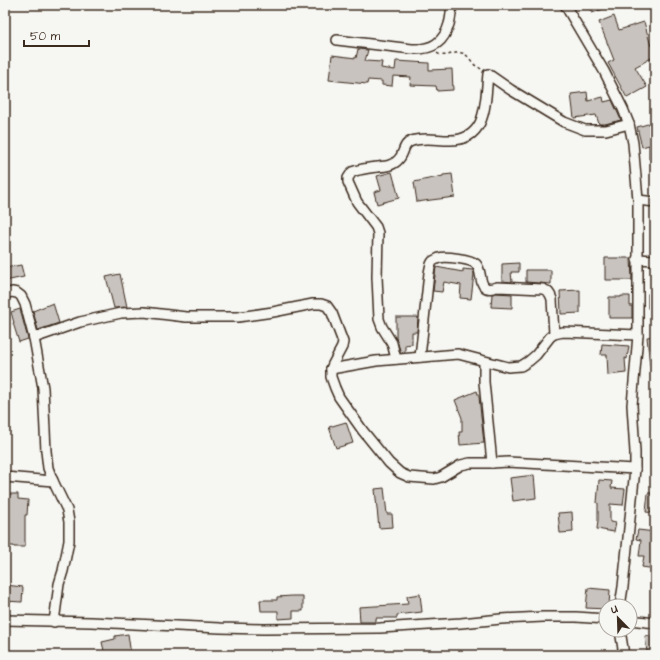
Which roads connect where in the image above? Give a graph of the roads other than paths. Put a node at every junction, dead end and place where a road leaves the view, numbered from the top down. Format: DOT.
graph roads {
  1 [pos="452,5"];
  2 [pos="565,5"];
  3 [pos="337,40"];
  4 [pos="629,124"];
  5 [pos="638,200"];
  6 [pos="655,202"];
  7 [pos="637,259"];
  8 [pos="655,260"];
  9 [pos="5,294"];
  10 [pos="554,334"];
  11 [pos="638,335"];
  12 [pos="34,338"];
  13 [pos="420,358"];
  14 [pos="396,359"];
  15 [pos="484,362"];
  16 [pos="331,370"];
  17 [pos="492,463"];
  18 [pos="635,469"];
  19 [pos="5,477"];
  20 [pos="53,481"];
  21 [pos="621,598"];
  22 [pos="598,618"];
  23 [pos="5,620"];
  24 [pos="638,621"];
  25 [pos="54,622"];
  26 [pos="655,623"];
  27 [pos="621,638"];
  28 [pos="624,655"];
  1 -- 3 [label="street"];
  2 -- 4 [label="street"];
  4 -- 5 [label="street"];
  4 -- 14 [label="street"];
  5 -- 6 [label="street"];
  5 -- 7 [label="street"];
  7 -- 8 [label="street"];
  7 -- 11 [label="street"];
  9 -- 12 [label="street"];
  10 -- 11 [label="street"];
  10 -- 13 [label="street"];
  10 -- 15 [label="street"];
  11 -- 18 [label="street"];
  12 -- 16 [label="street"];
  12 -- 20 [label="street"];
  13 -- 14 [label="street"];
  13 -- 15 [label="street"];
  14 -- 16 [label="street"];
  15 -- 17 [label="street"];
  16 -- 17 [label="street"];
  17 -- 18 [label="street"];
  18 -- 21 [label="street"];
  19 -- 20 [label="street"];
  20 -- 25 [label="street"];
  22 -- 25 [label="street"];
  23 -- 25 [label="street"];
  24 -- 26 [label="street"];
  27 -- 28 [label="street"];
}
